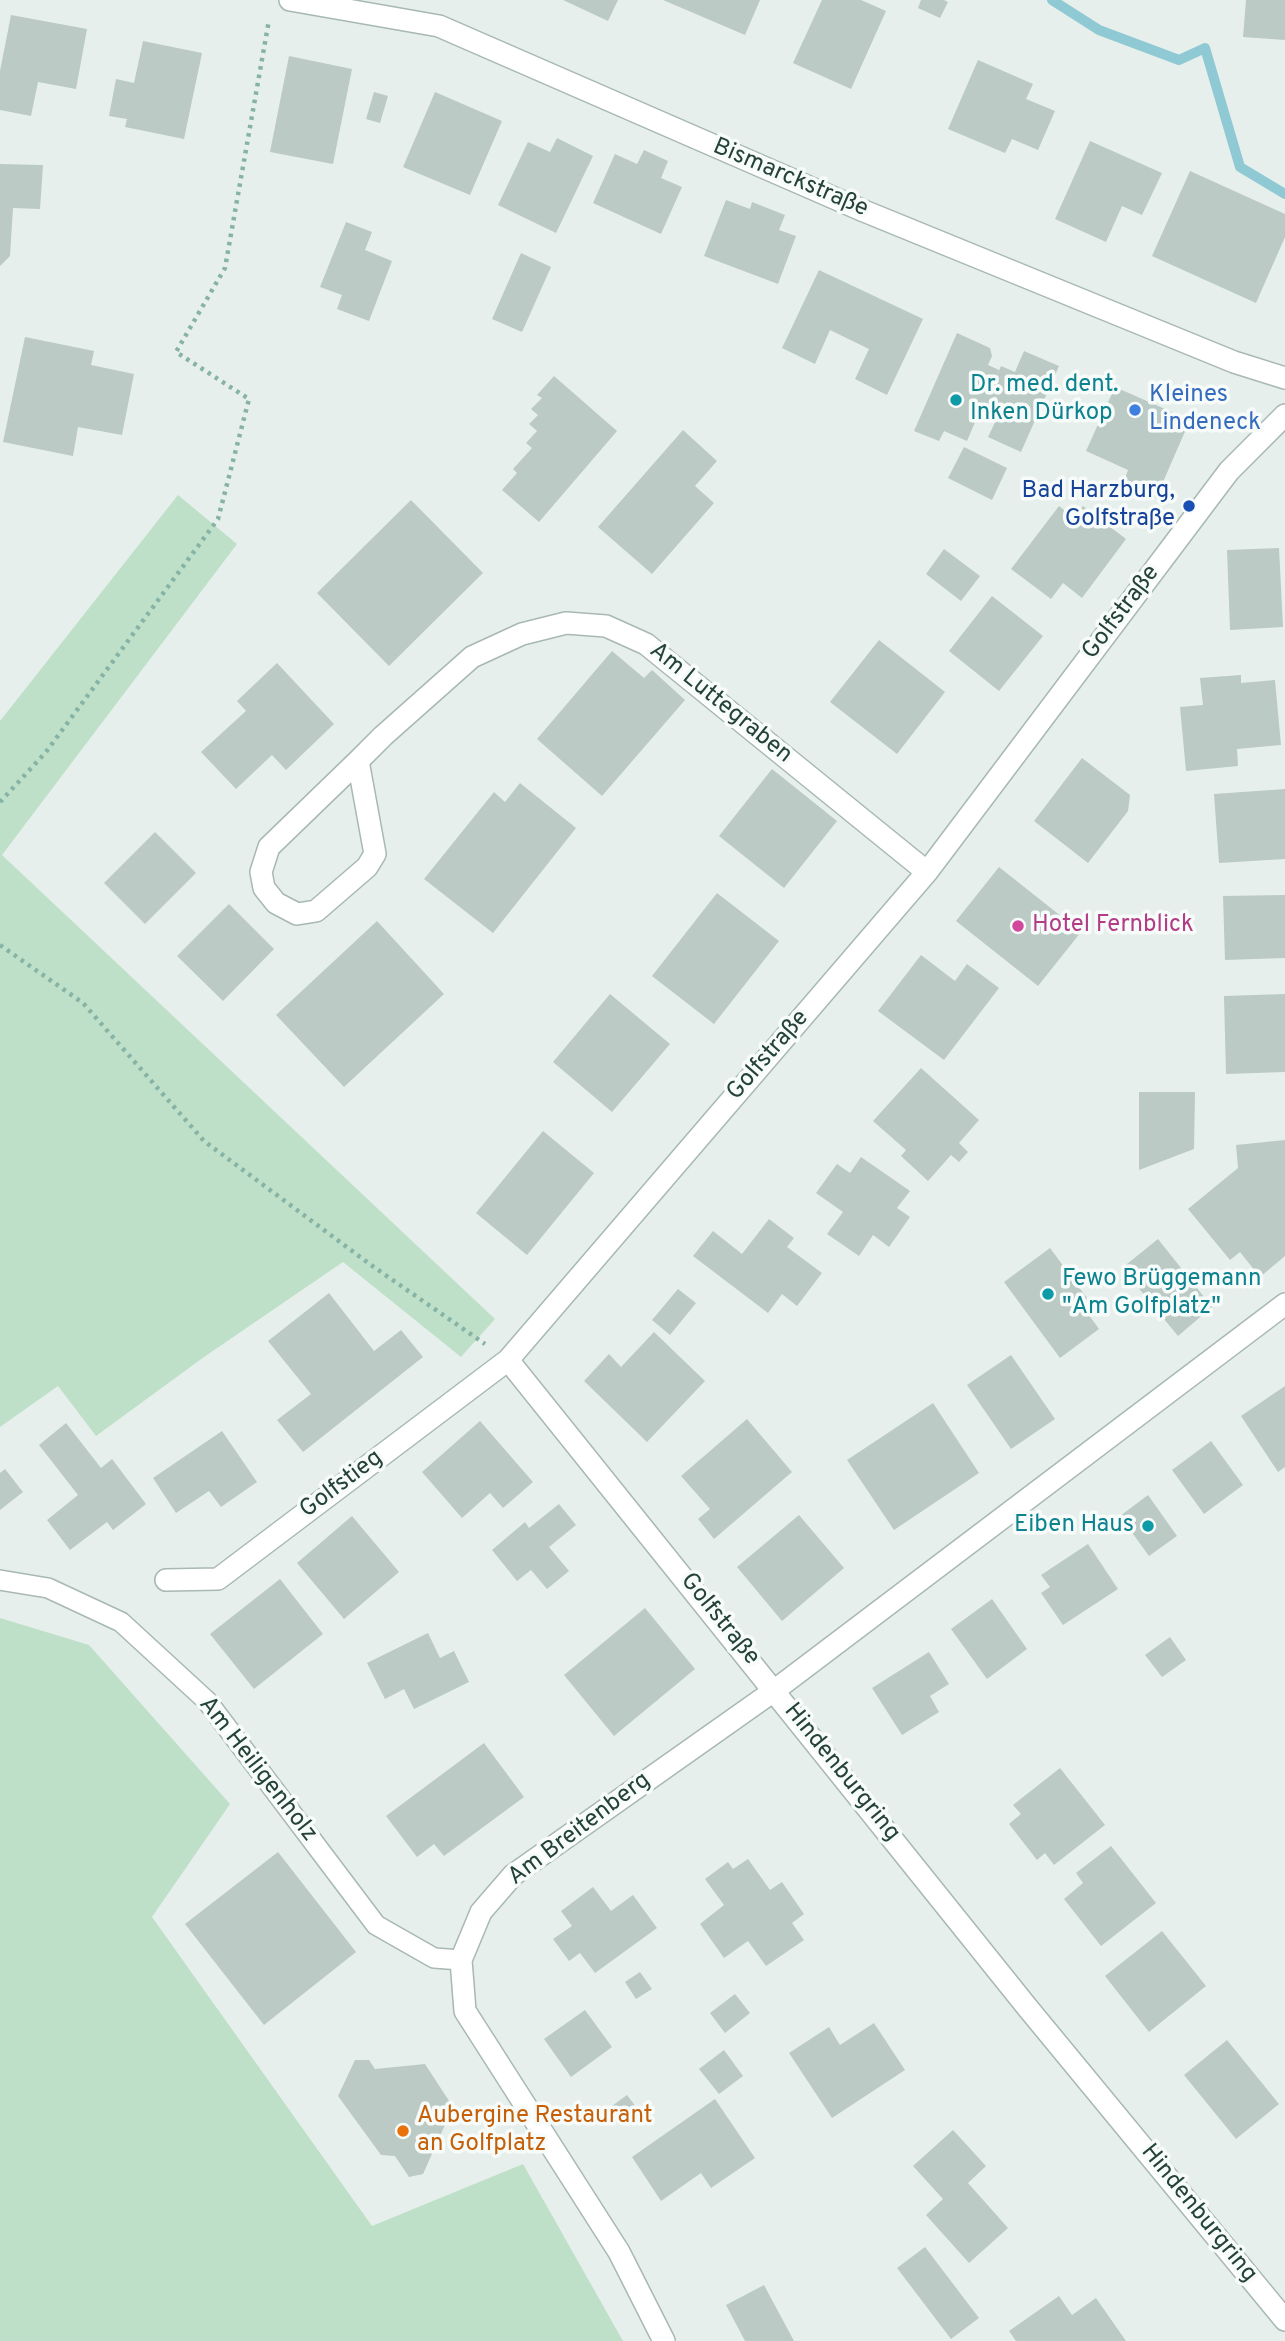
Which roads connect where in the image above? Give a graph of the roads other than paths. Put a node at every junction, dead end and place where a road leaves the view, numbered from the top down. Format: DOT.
graph roads {
  1 [pos="290,0"];
  2 [pos="1285,378"];
  3 [pos="1285,415"];
  4 [pos="358,761"];
  5 [pos="927,872"];
  6 [pos="1285,1304"];
  7 [pos="508,1360"];
  8 [pos="0,1580"];
  9 [pos="166,1580"];
  10 [pos="775,1690"];
  11 [pos="461,1960"];
  12 [pos="1285,2320"];
  13 [pos="664,2341"];
  1 -- 2 [label="street, Bismarckstraße"];
  3 -- 5 [label="street, Golfstraße"];
  4 -- 4 [label="street, Am Luttegraben"];
  4 -- 5 [label="street, Am Luttegraben"];
  5 -- 7 [label="street, Golfstraße"];
  6 -- 10 [label="street, Hindenburgring"];
  7 -- 9 [label="street, Golfstieg"];
  7 -- 10 [label="street, Golfstraße"];
  8 -- 11 [label="lane, Am Heiligenholz"];
  10 -- 11 [label="street, Am Breitenberg"];
  10 -- 12 [label="street, Hindenburgring"];
  11 -- 13 [label="street, Am Breitenberg"];
}
